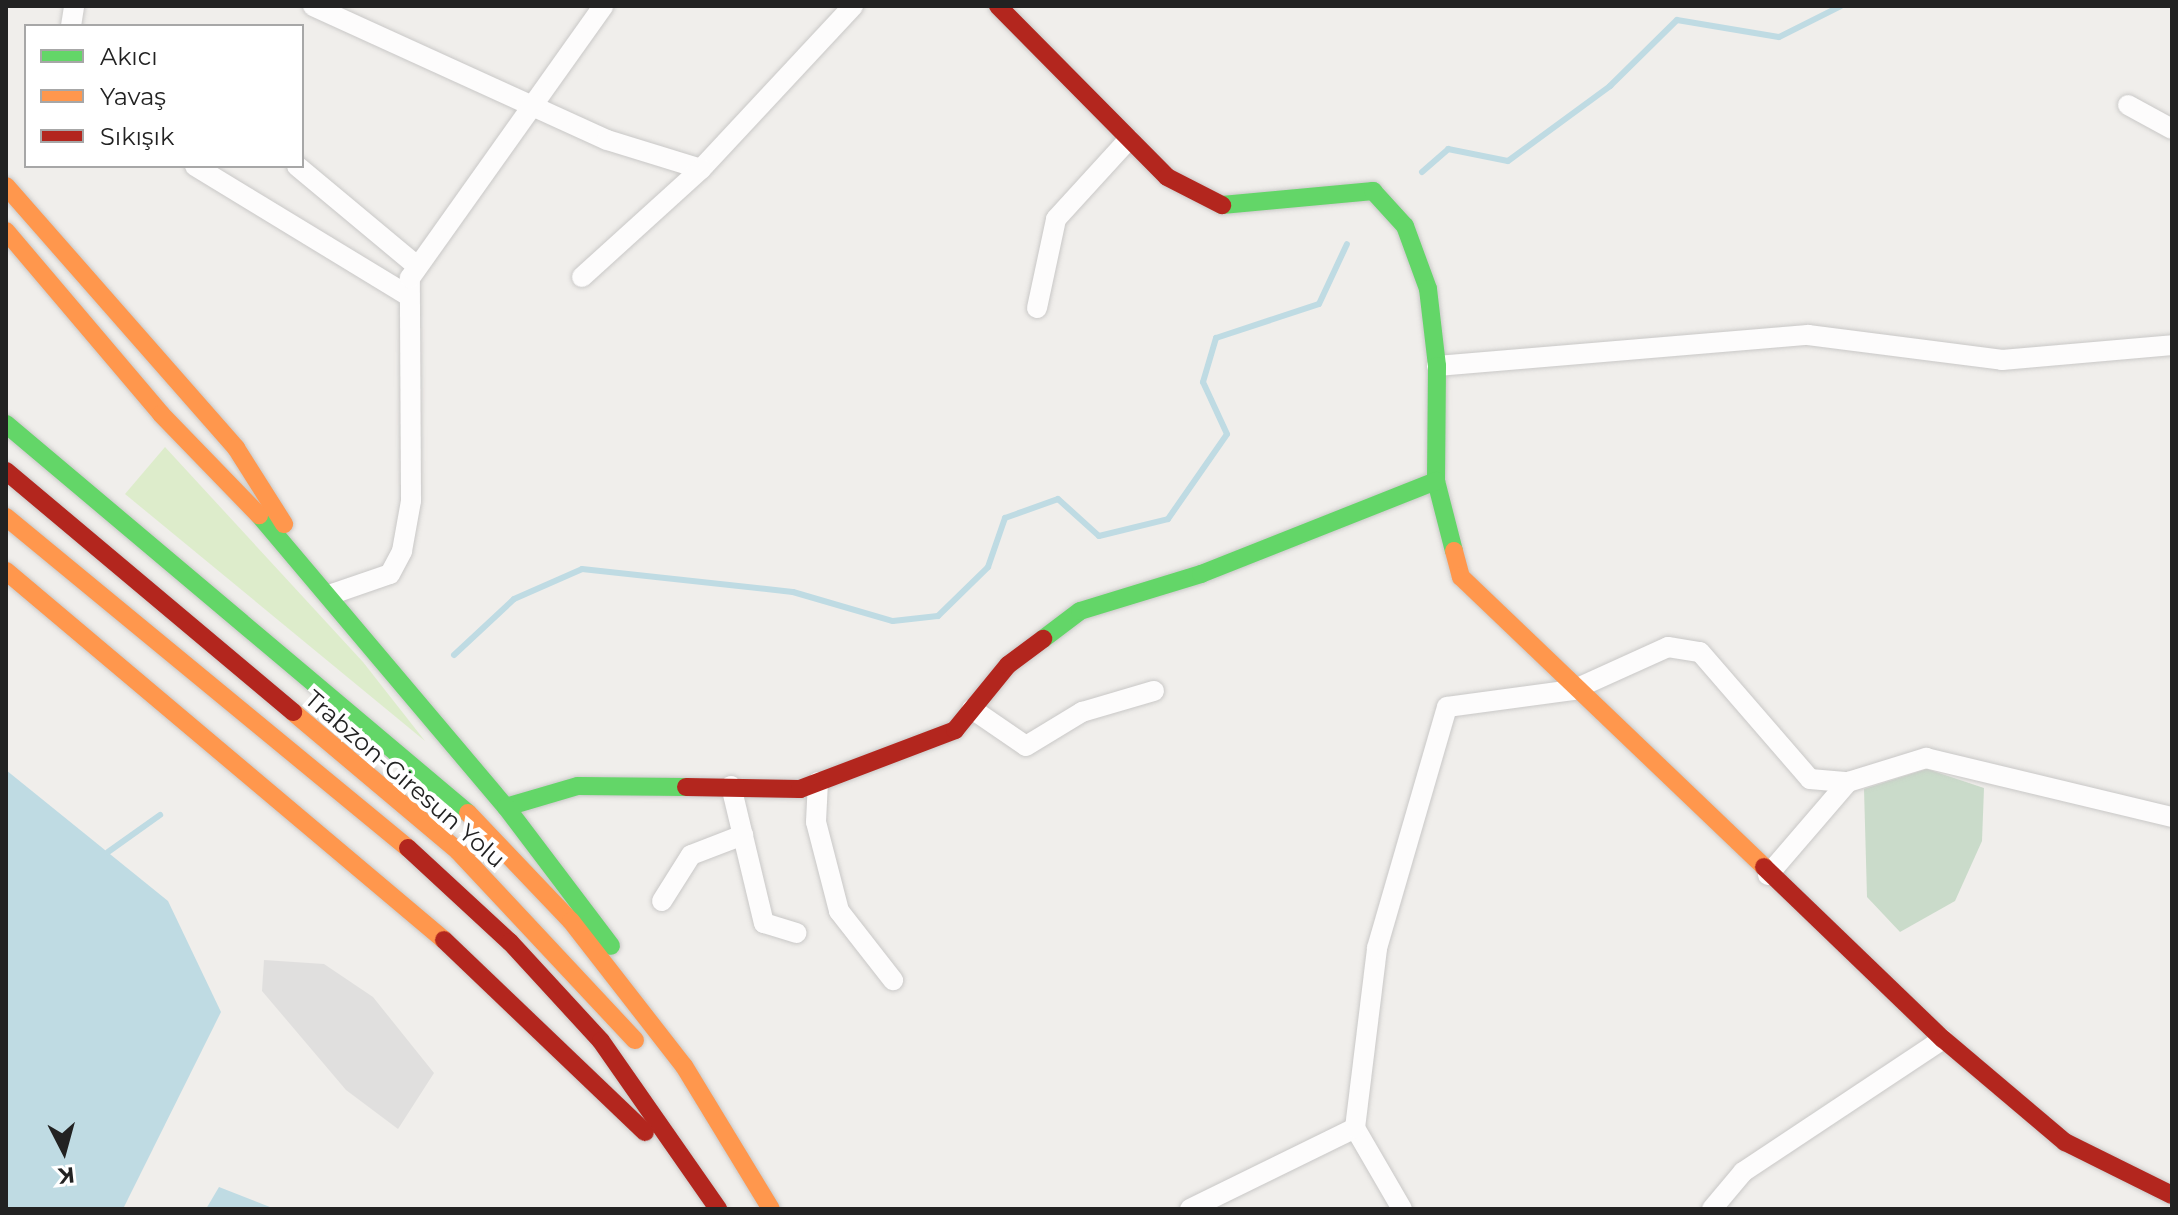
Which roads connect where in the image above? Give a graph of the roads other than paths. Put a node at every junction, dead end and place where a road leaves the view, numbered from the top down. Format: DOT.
graph roads {
  1 [pos="313,6"];
  2 [pos="603,6"];
  3 [pos="853,6"];
  4 [pos="998,6"];
  5 [pos="533,102"];
  6 [pos="2128,105"];
  7 [pos="2172,129"];
  8 [pos="1129,139"];
  9 [pos="198,168"];
  10 [pos="299,168"];
  11 [pos="701,169"];
  12 [pos="6,186"];
  13 [pos="6,231"];
  14 [pos="416,265"];
  15 [pos="582,277"];
  16 [pos="407,295"];
  17 [pos="1037,308"];
  18 [pos="2172,345"];
  19 [pos="1437,366"];
  20 [pos="6,424"];
  21 [pos="6,471"];
  22 [pos="1436,481"];
  23 [pos="6,517"];
  24 [pos="6,571"];
  25 [pos="314,572"];
  26 [pos="332,594"];
  27 [pos="1573,690"];
  28 [pos="1154,691"];
  29 [pos="972,709"];
  30 [pos="818,782"];
  31 [pos="1848,782"];
  32 [pos="731,786"];
  33 [pos="506,807"];
  34 [pos="2172,817"];
  35 [pos="743,835"];
  36 [pos="1768,875"];
  37 [pos="662,901"];
  38 [pos="797,933"];
  39 [pos="893,980"];
  40 [pos="1943,1039"];
  41 [pos="651,1062"];
  42 [pos="678,1099"];
  43 [pos="1355,1128"];
  44 [pos="706,1190"];
  45 [pos="2172,1195"];
  46 [pos="718,1209"];
  47 [pos="752,1209"];
  48 [pos="771,1209"];
  49 [pos="781,1209"];
  50 [pos="1190,1209"];
  51 [pos="1402,1209"];
  52 [pos="1712,1209"];
  1 -- 5 [label="street"];
  2 -- 5 [label="street"];
  3 -- 11 [label="street"];
  4 -- 8 [label="main road"];
  5 -- 11 [label="street"];
  5 -- 14 [label="street"];
  6 -- 7 [label="street"];
  8 -- 17 [label="street"];
  8 -- 19 [label="main road"];
  9 -- 16 [label="street"];
  10 -- 14 [label="street"];
  11 -- 15 [label="street"];
  12 -- 25 [label="main road"];
  13 -- 25 [label="main road"];
  14 -- 16 [label="street"];
  16 -- 26 [label="street"];
  18 -- 19 [label="street"];
  19 -- 22 [label="main road"];
  20 -- 48 [label="main road"];
  21 -- 41 [label="main road, Trabzon-Giresun Yolu"];
  22 -- 27 [label="main road"];
  22 -- 29 [label="main road"];
  23 -- 44 [label="main road, Trabzon-Giresun Yolu"];
  24 -- 44 [label="main road"];
  25 -- 26 [label="main road"];
  26 -- 33 [label="main road"];
  27 -- 31 [label="street"];
  27 -- 36 [label="main road"];
  27 -- 43 [label="street"];
  28 -- 29 [label="street"];
  29 -- 30 [label="main road"];
  30 -- 32 [label="main road"];
  30 -- 39 [label="street"];
  31 -- 34 [label="street"];
  31 -- 36 [label="street"];
  32 -- 33 [label="main road"];
  32 -- 35 [label="street"];
  33 -- 49 [label="main road"];
  35 -- 37 [label="street"];
  35 -- 38 [label="street"];
  36 -- 40 [label="main road"];
  40 -- 45 [label="main road"];
  40 -- 52 [label="street"];
  42 -- 47 [label="main road"];
  43 -- 50 [label="street"];
  43 -- 51 [label="street"];
  44 -- 46 [label="main road, Trabzon-Giresun Yolu"];
}
